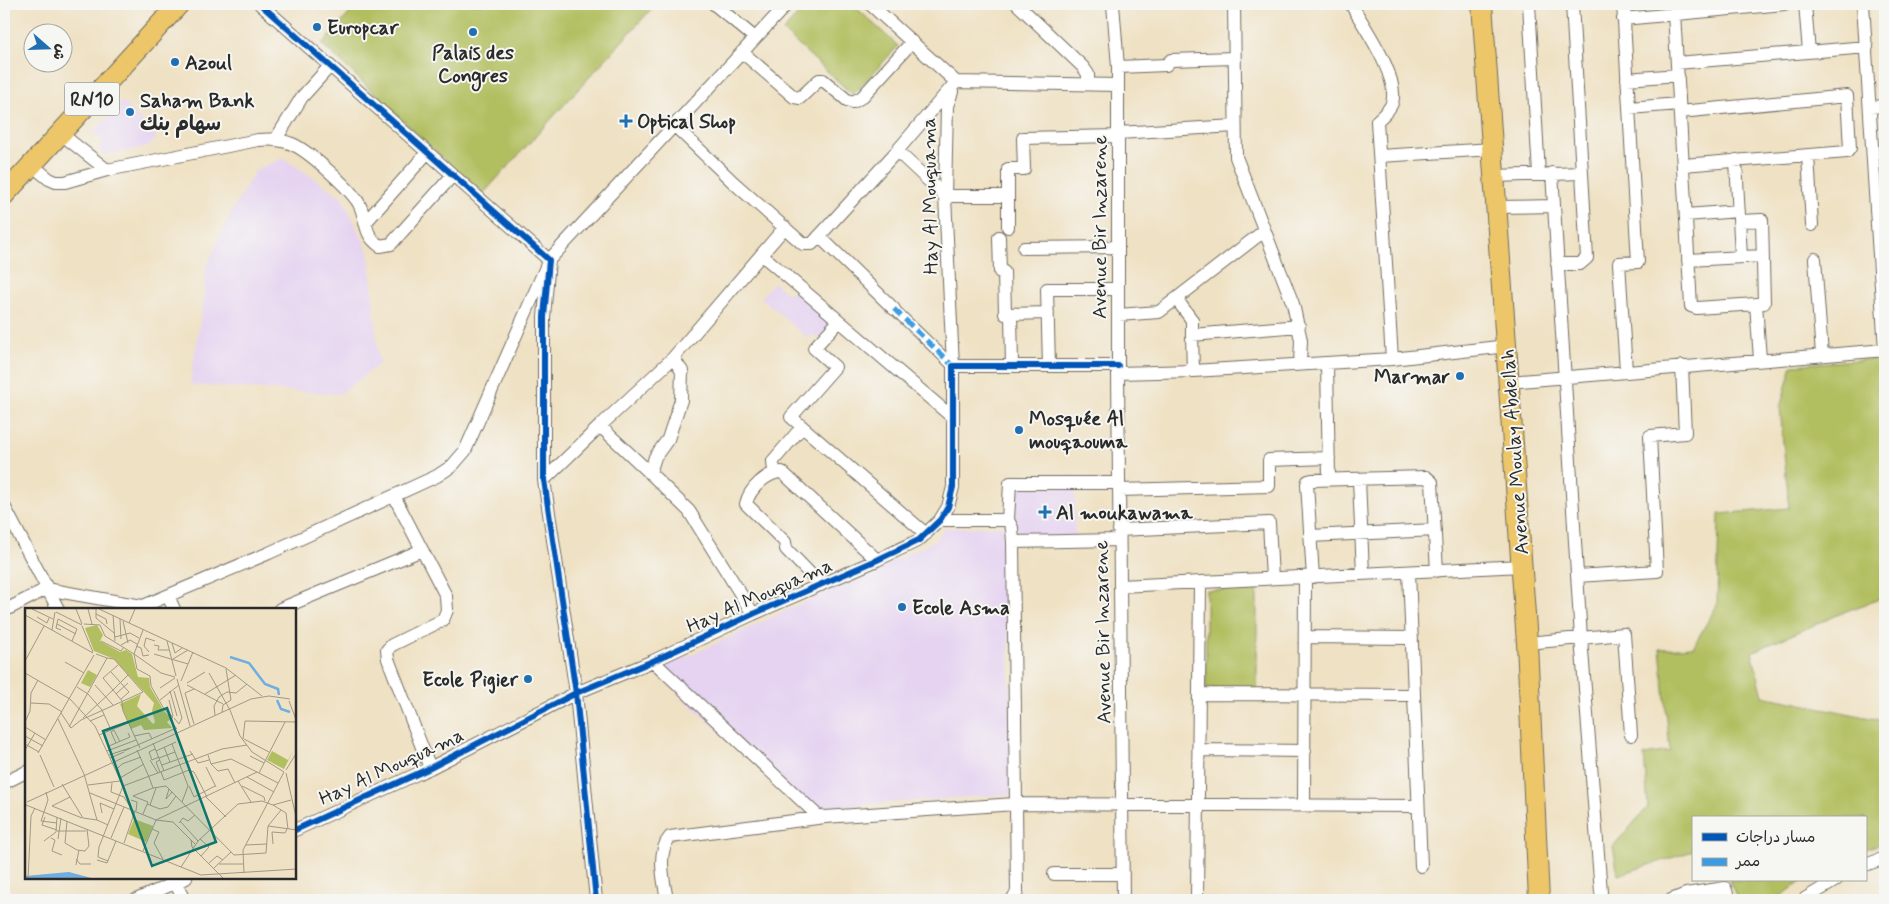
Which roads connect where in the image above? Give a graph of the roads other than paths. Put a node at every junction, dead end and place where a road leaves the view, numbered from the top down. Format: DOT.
graph roads {
  1 [pos="179,4"];
  2 [pos="260,4"];
  3 [pos="714,4"];
  4 [pos="787,4"];
  5 [pos="870,4"];
  6 [pos="1017,4"];
  7 [pos="1113,4"];
  8 [pos="1234,4"];
  9 [pos="1351,4"];
  10 [pos="1482,4"];
  11 [pos="1528,4"];
  12 [pos="1572,4"];
  13 [pos="1623,4"];
  14 [pos="1784,4"];
  15 [pos="1805,4"];
  16 [pos="1863,4"];
  17 [pos="1674,13"];
  18 [pos="1624,19"];
  19 [pos="755,38"];
  20 [pos="912,42"];
  21 [pos="1867,47"];
  22 [pos="742,52"];
  23 [pos="1809,52"];
  24 [pos="1234,58"];
  25 [pos="330,66"];
  26 [pos="1118,67"];
  27 [pos="1677,69"];
  28 [pos="1627,79"];
  29 [pos="956,82"];
  30 [pos="1088,84"];
  31 [pos="1118,85"];
  32 [pos="1847,96"];
  33 [pos="1870,101"];
  34 [pos="1885,106"];
  35 [pos="1629,108"];
  36 [pos="1679,108"];
  37 [pos="675,126"];
  38 [pos="1235,126"];
  39 [pos="60,133"];
  40 [pos="1118,134"];
  41 [pos="276,139"];
  42 [pos="1493,148"];
  43 [pos="897,151"];
  44 [pos="427,153"];
  45 [pos="1808,155"];
  46 [pos="1380,156"];
  47 [pos="1736,160"];
  48 [pos="32,165"];
  49 [pos="1683,165"];
  50 [pos="107,170"];
  51 [pos="1581,173"];
  52 [pos="1546,174"];
  53 [pos="452,176"];
  54 [pos="1494,176"];
  55 [pos="4,195"];
  56 [pos="946,196"];
  57 [pos="1008,196"];
  58 [pos="1554,206"];
  59 [pos="1497,207"];
  60 [pos="1686,216"];
  61 [pos="1739,216"];
  62 [pos="365,223"];
  63 [pos="1812,225"];
  64 [pos="785,227"];
  65 [pos="1008,227"];
  66 [pos="1264,231"];
  67 [pos="818,236"];
  68 [pos="999,237"];
  69 [pos="1118,247"];
  70 [pos="1024,248"];
  71 [pos="762,255"];
  72 [pos="1762,256"];
  73 [pos="1741,257"];
  74 [pos="1816,259"];
  75 [pos="549,260"];
  76 [pos="1688,260"];
  77 [pos="1557,264"];
  78 [pos="1118,289"];
  79 [pos="1176,300"];
  80 [pos="1756,304"];
  81 [pos="894,309"];
  82 [pos="1048,313"];
  83 [pos="1011,314"];
  84 [pos="1118,315"];
  85 [pos="838,322"];
  86 [pos="1299,326"];
  87 [pos="1192,335"];
  88 [pos="1507,346"];
  89 [pos="1885,350"];
  90 [pos="1822,355"];
  91 [pos="673,358"];
  92 [pos="1392,359"];
  93 [pos="1760,359"];
  94 [pos="1326,363"];
  95 [pos="1300,364"];
  96 [pos="953,366"];
  97 [pos="1012,366"];
  98 [pos="1049,366"];
  99 [pos="1682,366"];
  100 [pos="1118,370"];
  101 [pos="1193,371"];
  102 [pos="1626,371"];
  103 [pos="1564,377"];
  104 [pos="1509,382"];
  105 [pos="952,417"];
  106 [pos="600,426"];
  107 [pos="802,427"];
  108 [pos="1329,458"];
  109 [pos="650,472"];
  110 [pos="774,472"];
  111 [pos="1359,478"];
  112 [pos="1329,479"];
  113 [pos="544,480"];
  114 [pos="1119,487"];
  115 [pos="394,496"];
  116 [pos="4,506"];
  117 [pos="940,520"];
  118 [pos="1008,520"];
  119 [pos="1434,530"];
  120 [pos="926,534"];
  121 [pos="1362,534"];
  122 [pos="1119,535"];
  123 [pos="1310,536"];
  124 [pos="1013,542"];
  125 [pos="422,550"];
  126 [pos="877,560"];
  127 [pos="1522,566"];
  128 [pos="1437,570"];
  129 [pos="1409,572"];
  130 [pos="1364,574"];
  131 [pos="1577,576"];
  132 [pos="1309,577"];
  133 [pos="1272,578"];
  134 [pos="1200,582"];
  135 [pos="821,585"];
  136 [pos="1120,586"];
  137 [pos="46,589"];
  138 [pos="168,596"];
  139 [pos="57,608"];
  140 [pos="139,608"];
  141 [pos="174,608"];
  142 [pos="282,608"];
  143 [pos="4,610"];
  144 [pos="753,614"];
  145 [pos="1305,637"];
  146 [pos="1412,638"];
  147 [pos="1581,638"];
  148 [pos="1527,642"];
  149 [pos="653,661"];
  150 [pos="576,693"];
  151 [pos="1199,694"];
  152 [pos="1414,695"];
  153 [pos="1305,696"];
  154 [pos="1631,736"];
  155 [pos="1199,750"];
  156 [pos="1305,751"];
  157 [pos="430,768"];
  158 [pos="25,772"];
  159 [pos="4,783"];
  160 [pos="1015,804"];
  161 [pos="1122,804"];
  162 [pos="1198,804"];
  163 [pos="1304,805"];
  164 [pos="1418,806"];
  165 [pos="825,817"];
  166 [pos="296,830"];
  167 [pos="1885,858"];
  168 [pos="1421,866"];
  169 [pos="1866,866"];
  170 [pos="1054,874"];
  171 [pos="1123,874"];
  172 [pos="178,879"];
  173 [pos="1833,882"];
  174 [pos="1600,892"];
  175 [pos="136,900"];
  176 [pos="184,900"];
  177 [pos="596,900"];
  178 [pos="667,900"];
  179 [pos="1012,900"];
  180 [pos="1123,900"];
  181 [pos="1197,900"];
  182 [pos="1539,900"];
  183 [pos="1671,900"];
  184 [pos="1729,900"];
  185 [pos="1803,900"];
  1 -- 39 [label="main road, RN10"];
  2 -- 25 [label="street"];
  3 -- 19 [label="street"];
  4 -- 19 [label="street"];
  5 -- 20 [label="street"];
  6 -- 30 [label="street"];
  7 -- 26 [label="street, Avenue Bir Inzarene"];
  8 -- 24 [label="street"];
  9 -- 46 [label="street"];
  10 -- 42 [label="main road, Avenue Moulay Abdellah"];
  11 -- 52 [label="street"];
  12 -- 51 [label="street"];
  13 -- 18 [label="street"];
  14 -- 17 [label="street"];
  15 -- 23 [label="street"];
  16 -- 21 [label="street"];
  17 -- 18 [label="street"];
  17 -- 27 [label="street"];
  18 -- 28 [label="street"];
  19 -- 22 [label="street"];
  20 -- 22 [label="street"];
  20 -- 29 [label="street"];
  21 -- 23 [label="street"];
  21 -- 33 [label="street"];
  22 -- 37 [label="street"];
  23 -- 27 [label="street"];
  24 -- 26 [label="street"];
  24 -- 38 [label="street"];
  25 -- 41 [label="street"];
  25 -- 44 [label="street"];
  26 -- 31 [label="street, Avenue Bir Inzarene"];
  27 -- 28 [label="street"];
  27 -- 36 [label="street"];
  28 -- 35 [label="street"];
  29 -- 30 [label="street"];
  29 -- 43 [label="street"];
  29 -- 56 [label="street, Hay Al Mouquama"];
  30 -- 31 [label="street"];
  31 -- 40 [label="street, Avenue Bir Inzarene"];
  32 -- 33 [label="street"];
  32 -- 36 [label="street"];
  32 -- 45 [label="street"];
  33 -- 34 [label="street"];
  33 -- 89 [label="street"];
  35 -- 36 [label="street"];
  35 -- 102 [label="street"];
  36 -- 49 [label="street"];
  37 -- 64 [label="street"];
  37 -- 75 [label="street"];
  38 -- 40 [label="street"];
  38 -- 66 [label="street"];
  39 -- 48 [label="main road, RN10"];
  39 -- 50 [label="street"];
  40 -- 57 [label="street"];
  40 -- 69 [label="street, Avenue Bir Inzarene"];
  41 -- 50 [label="street"];
  41 -- 62 [label="street"];
  42 -- 46 [label="street"];
  42 -- 54 [label="main road, Avenue Moulay Abdellah"];
  43 -- 56 [label="street"];
  43 -- 67 [label="street"];
  44 -- 53 [label="street"];
  44 -- 62 [label="street"];
  45 -- 47 [label="street"];
  45 -- 63 [label="street"];
  46 -- 92 [label="street"];
  47 -- 49 [label="street"];
  47 -- 61 [label="street"];
  48 -- 50 [label="street"];
  48 -- 55 [label="main road, RN10"];
  49 -- 60 [label="street"];
  51 -- 52 [label="street"];
  51 -- 77 [label="street"];
  52 -- 54 [label="street"];
  52 -- 58 [label="street"];
  53 -- 62 [label="street"];
  53 -- 75 [label="street"];
  54 -- 59 [label="main road, Avenue Moulay Abdellah"];
  56 -- 57 [label="street"];
  56 -- 96 [label="street, Hay Al Mouquama"];
  57 -- 65 [label="street"];
  58 -- 59 [label="street"];
  58 -- 77 [label="street"];
  59 -- 88 [label="main road, Avenue Moulay Abdellah"];
  60 -- 61 [label="street"];
  60 -- 76 [label="street"];
  61 -- 72 [label="street"];
  61 -- 73 [label="street"];
  64 -- 67 [label="street"];
  64 -- 71 [label="street"];
  66 -- 79 [label="street"];
  66 -- 86 [label="street"];
  67 -- 81 [label="street"];
  68 -- 83 [label="street"];
  69 -- 70 [label="street"];
  69 -- 78 [label="street, Avenue Bir Inzarene"];
  71 -- 85 [label="street"];
  71 -- 91 [label="street"];
  72 -- 73 [label="street"];
  72 -- 80 [label="street"];
  73 -- 76 [label="street"];
  74 -- 90 [label="street"];
  75 -- 113 [label="street"];
  75 -- 115 [label="street"];
  76 -- 80 [label="street"];
  77 -- 103 [label="street"];
  78 -- 82 [label="street"];
  78 -- 84 [label="street, Avenue Bir Inzarene"];
  79 -- 84 [label="street"];
  79 -- 87 [label="street"];
  80 -- 93 [label="street"];
  81 -- 96 [label="street"];
  82 -- 83 [label="street"];
  82 -- 98 [label="street"];
  83 -- 97 [label="street"];
  84 -- 100 [label="street, Avenue Bir Inzarene"];
  85 -- 105 [label="street"];
  85 -- 107 [label="street"];
  86 -- 87 [label="street"];
  86 -- 95 [label="street"];
  87 -- 101 [label="street"];
  88 -- 92 [label="street"];
  88 -- 104 [label="main road, Avenue Moulay Abdellah"];
  89 -- 90 [label="street"];
  90 -- 93 [label="street"];
  91 -- 106 [label="street"];
  91 -- 109 [label="street"];
  92 -- 94 [label="street"];
  93 -- 99 [label="street"];
  94 -- 95 [label="street"];
  94 -- 108 [label="street"];
  95 -- 101 [label="street"];
  96 -- 97 [label="street"];
  96 -- 105 [label="street, Hay Al Mouquama"];
  97 -- 98 [label="street"];
  98 -- 100 [label="street"];
  99 -- 102 [label="street"];
  99 -- 131 [label="street"];
  100 -- 101 [label="street"];
  100 -- 114 [label="street, Avenue Bir Inzarene"];
  102 -- 103 [label="street"];
  103 -- 104 [label="street"];
  103 -- 131 [label="street"];
  104 -- 127 [label="main road, Avenue Moulay Abdellah"];
  105 -- 117 [label="street, Hay Al Mouquama"];
  106 -- 109 [label="street"];
  106 -- 113 [label="street"];
  107 -- 110 [label="street"];
  107 -- 120 [label="street"];
  108 -- 112 [label="street"];
  108 -- 114 [label="street"];
  109 -- 144 [label="street"];
  110 -- 126 [label="street"];
  110 -- 135 [label="street"];
  111 -- 112 [label="street"];
  111 -- 119 [label="street"];
  111 -- 121 [label="street"];
  112 -- 123 [label="street"];
  113 -- 150 [label="street"];
  114 -- 118 [label="street"];
  114 -- 122 [label="street, Avenue Bir Inzarene"];
  115 -- 125 [label="street"];
  115 -- 138 [label="street"];
  116 -- 137 [label="street"];
  117 -- 118 [label="street"];
  117 -- 120 [label="street, Hay Al Mouquama"];
  118 -- 124 [label="street"];
  119 -- 121 [label="street"];
  119 -- 128 [label="street"];
  120 -- 126 [label="street, Hay Al Mouquama"];
  121 -- 123 [label="street"];
  121 -- 130 [label="street"];
  122 -- 124 [label="street"];
  122 -- 133 [label="street"];
  122 -- 136 [label="street, Avenue Bir Inzarene"];
  123 -- 132 [label="street"];
  124 -- 160 [label="street"];
  125 -- 142 [label="street"];
  125 -- 157 [label="street"];
  126 -- 135 [label="street, Hay Al Mouquama"];
  127 -- 128 [label="street"];
  127 -- 148 [label="main road, Avenue Moulay Abdellah"];
  128 -- 129 [label="street"];
  129 -- 130 [label="street"];
  129 -- 146 [label="street"];
  130 -- 132 [label="street"];
  131 -- 147 [label="street"];
  132 -- 133 [label="street"];
  132 -- 145 [label="street"];
  133 -- 134 [label="street"];
  134 -- 136 [label="street"];
  134 -- 151 [label="street"];
  135 -- 144 [label="street, Hay Al Mouquama"];
  136 -- 161 [label="street, Avenue Bir Inzarene"];
  137 -- 139 [label="street"];
  137 -- 140 [label="street"];
  137 -- 143 [label="street"];
  138 -- 140 [label="street"];
  138 -- 141 [label="street"];
  144 -- 149 [label="street, Hay Al Mouquama"];
  145 -- 146 [label="street"];
  145 -- 153 [label="street"];
  146 -- 152 [label="street"];
  147 -- 148 [label="street"];
  147 -- 154 [label="street"];
  147 -- 174 [label="street"];
  148 -- 182 [label="main road, Avenue Moulay Abdellah"];
  149 -- 150 [label="street, Hay Al Mouquama"];
  149 -- 165 [label="street"];
  150 -- 157 [label="street, Hay Al Mouquama"];
  150 -- 177 [label="street"];
  151 -- 153 [label="street"];
  151 -- 155 [label="street"];
  152 -- 153 [label="street"];
  152 -- 164 [label="street"];
  153 -- 156 [label="street"];
  155 -- 156 [label="street"];
  155 -- 162 [label="street"];
  156 -- 163 [label="street"];
  157 -- 166 [label="street, Hay Al Mouquama"];
  158 -- 159 [label="street"];
  160 -- 161 [label="street"];
  160 -- 165 [label="street"];
  160 -- 179 [label="street"];
  161 -- 162 [label="street"];
  161 -- 171 [label="street, Avenue Bir Inzarene"];
  162 -- 163 [label="street"];
  162 -- 181 [label="street"];
  163 -- 164 [label="street"];
  164 -- 168 [label="street"];
  165 -- 178 [label="street"];
  167 -- 169 [label="street"];
  170 -- 171 [label="street"];
  171 -- 180 [label="street, Avenue Bir Inzarene"];
  172 -- 175 [label="street"];
  172 -- 176 [label="street"];
  173 -- 185 [label="street"];
  183 -- 184 [label="street"];
}
